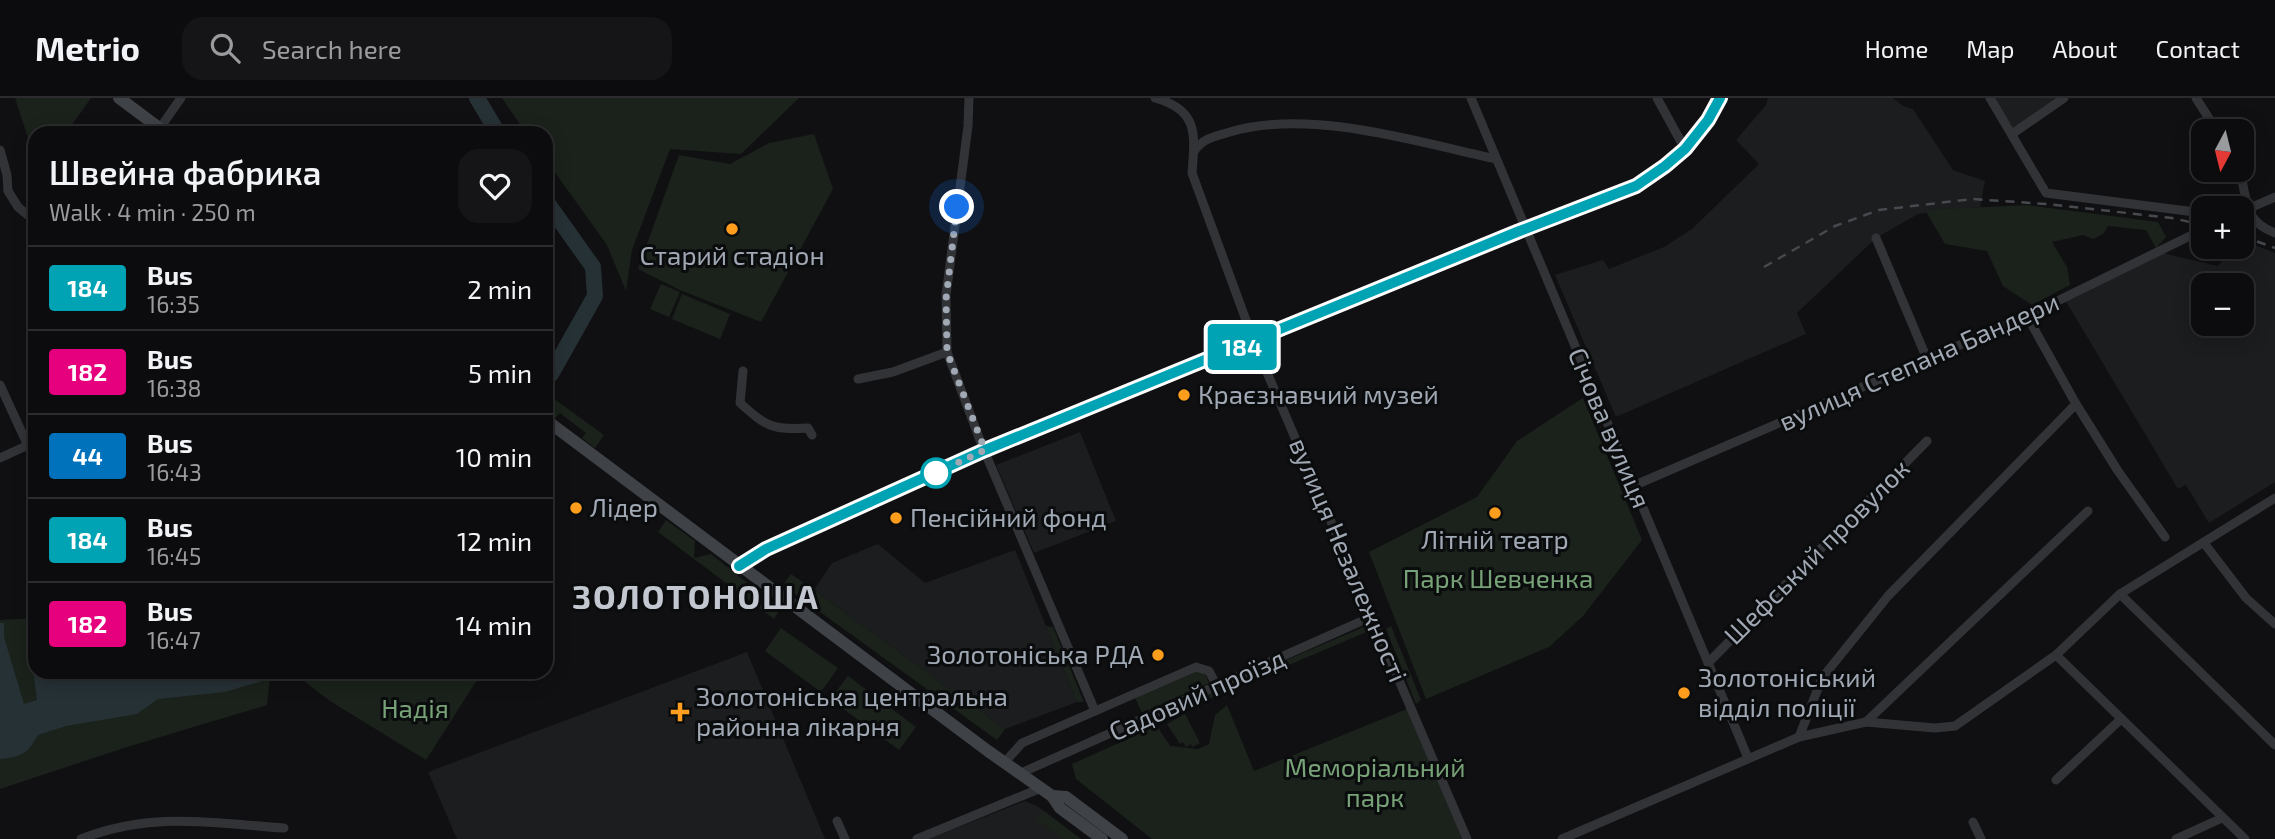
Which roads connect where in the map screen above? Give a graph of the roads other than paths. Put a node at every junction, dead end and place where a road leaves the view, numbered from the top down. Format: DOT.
graph roads {
  1 [pos="119,98"];
  2 [pos="181,98"];
  3 [pos="969,98"];
  4 [pos="1155,98"];
  5 [pos="1471,98"];
  6 [pos="1657,98"];
  7 [pos="1720,98"];
  8 [pos="1990,98"];
  9 [pos="2064,98"];
  10 [pos="2196,98"];
  11 [pos="2209,119"];
  12 [pos="156,126"];
  13 [pos="166,126"];
  14 [pos="2012,134"];
  15 [pos="1685,149"];
  16 [pos="0,150"];
  17 [pos="1194,151"];
  18 [pos="1496,159"];
  19 [pos="4,192"];
  20 [pos="2275,197"];
  21 [pos="2254,206"];
  22 [pos="2191,211"];
  23 [pos="28,215"];
  24 [pos="2254,221"];
  25 [pos="1526,229"];
  26 [pos="2275,233"];
  27 [pos="2191,235"];
  28 [pos="1876,238"];
  29 [pos="2027,316"];
  30 [pos="1254,342"];
  31 [pos="947,352"];
  32 [pos="1927,359"];
  33 [pos="743,370"];
  34 [pos="858,379"];
  35 [pos="0,384"];
  36 [pos="2076,404"];
  37 [pos="553,425"];
  38 [pos="812,435"];
  39 [pos="28,437"];
  40 [pos="1927,441"];
  41 [pos="28,444"];
  42 [pos="985,450"];
  43 [pos="0,458"];
  44 [pos="1633,486"];
  45 [pos="2275,498"];
  46 [pos="2088,510"];
  47 [pos="2165,537"];
  48 [pos="2204,543"];
  49 [pos="739,566"];
  50 [pos="2120,594"];
  51 [pos="1373,616"];
  52 [pos="2275,624"];
  53 [pos="2056,655"];
  54 [pos="1708,663"];
  55 [pos="1217,686"];
  56 [pos="1095,711"];
  57 [pos="2121,719"];
  58 [pos="1866,722"];
  59 [pos="1799,737"];
  60 [pos="2275,745"];
  61 [pos="1748,758"];
  62 [pos="1005,762"];
  63 [pos="1021,774"];
  64 [pos="2056,780"];
  65 [pos="1041,788"];
  66 [pos="1052,796"];
  67 [pos="2222,818"];
  68 [pos="837,821"];
  69 [pos="1973,822"];
  70 [pos="284,828"];
  71 [pos="2244,838"];
  72 [pos="81,839"];
  73 [pos="845,839"];
  74 [pos="917,839"];
  75 [pos="1102,839"];
  76 [pos="1122,839"];
  77 [pos="1467,839"];
  78 [pos="1562,839"];
  79 [pos="1981,839"];
  80 [pos="2176,839"];
  1 -- 12 [label="street"];
  2 -- 13 [label="street"];
  3 -- 31 [label="street"];
  4 -- 17 [label="street, вулиця Незалежності"];
  5 -- 18 [label="street, Січова вулиця"];
  6 -- 15 [label="street"];
  7 -- 15 [label="street"];
  8 -- 14 [label="street"];
  9 -- 14 [label="street"];
  10 -- 11 [label="street"];
  14 -- 22 [label="street"];
  15 -- 25 [label="street"];
  16 -- 19 [label="street"];
  17 -- 18 [label="street"];
  17 -- 30 [label="street, вулиця Незалежності"];
  18 -- 25 [label="street, Січова вулиця"];
  19 -- 23 [label="street"];
  20 -- 21 [label="street"];
  24 -- 26 [label="street"];
  25 -- 30 [label="street"];
  25 -- 44 [label="street, Січова вулиця"];
  27 -- 29 [label="street, вулиця Степана Бандери"];
  28 -- 32 [label="street"];
  29 -- 32 [label="street, вулиця Степана Бандери"];
  29 -- 36 [label="street"];
  30 -- 42 [label="street"];
  30 -- 51 [label="street, вулиця Незалежності"];
  31 -- 34 [label="street"];
  31 -- 42 [label="street"];
  32 -- 44 [label="street, вулиця Степана Бандери"];
  33 -- 38 [label="street"];
  35 -- 39 [label="street"];
  36 -- 47 [label="street"];
  36 -- 59 [label="street"];
  37 -- 49 [label="street"];
  40 -- 54 [label="street, Шефський провулок"];
  41 -- 43 [label="street"];
  42 -- 49 [label="street"];
  42 -- 56 [label="street"];
  44 -- 54 [label="street, Січова вулиця"];
  45 -- 48 [label="street"];
  46 -- 58 [label="street"];
  48 -- 50 [label="street"];
  48 -- 52 [label="street"];
  49 -- 62 [label="street"];
  50 -- 53 [label="street"];
  50 -- 60 [label="street"];
  51 -- 55 [label="street, Садовий проїзд"];
  51 -- 77 [label="street, вулиця Незалежності"];
  53 -- 57 [label="street"];
  53 -- 58 [label="street"];
  54 -- 61 [label="street, Січова вулиця"];
  55 -- 56 [label="street"];
  55 -- 63 [label="street, Садовий проїзд"];
  56 -- 62 [label="street"];
  57 -- 64 [label="street"];
  57 -- 67 [label="street"];
  58 -- 59 [label="street"];
  59 -- 61 [label="street"];
  61 -- 78 [label="street"];
  62 -- 63 [label="street"];
  63 -- 65 [label="street"];
  65 -- 66 [label="street"];
  65 -- 74 [label="street"];
  66 -- 75 [label="street"];
  66 -- 76 [label="street"];
  67 -- 71 [label="street"];
  67 -- 80 [label="street"];
  68 -- 73 [label="street"];
  69 -- 79 [label="street"];
  70 -- 72 [label="street"];
}
